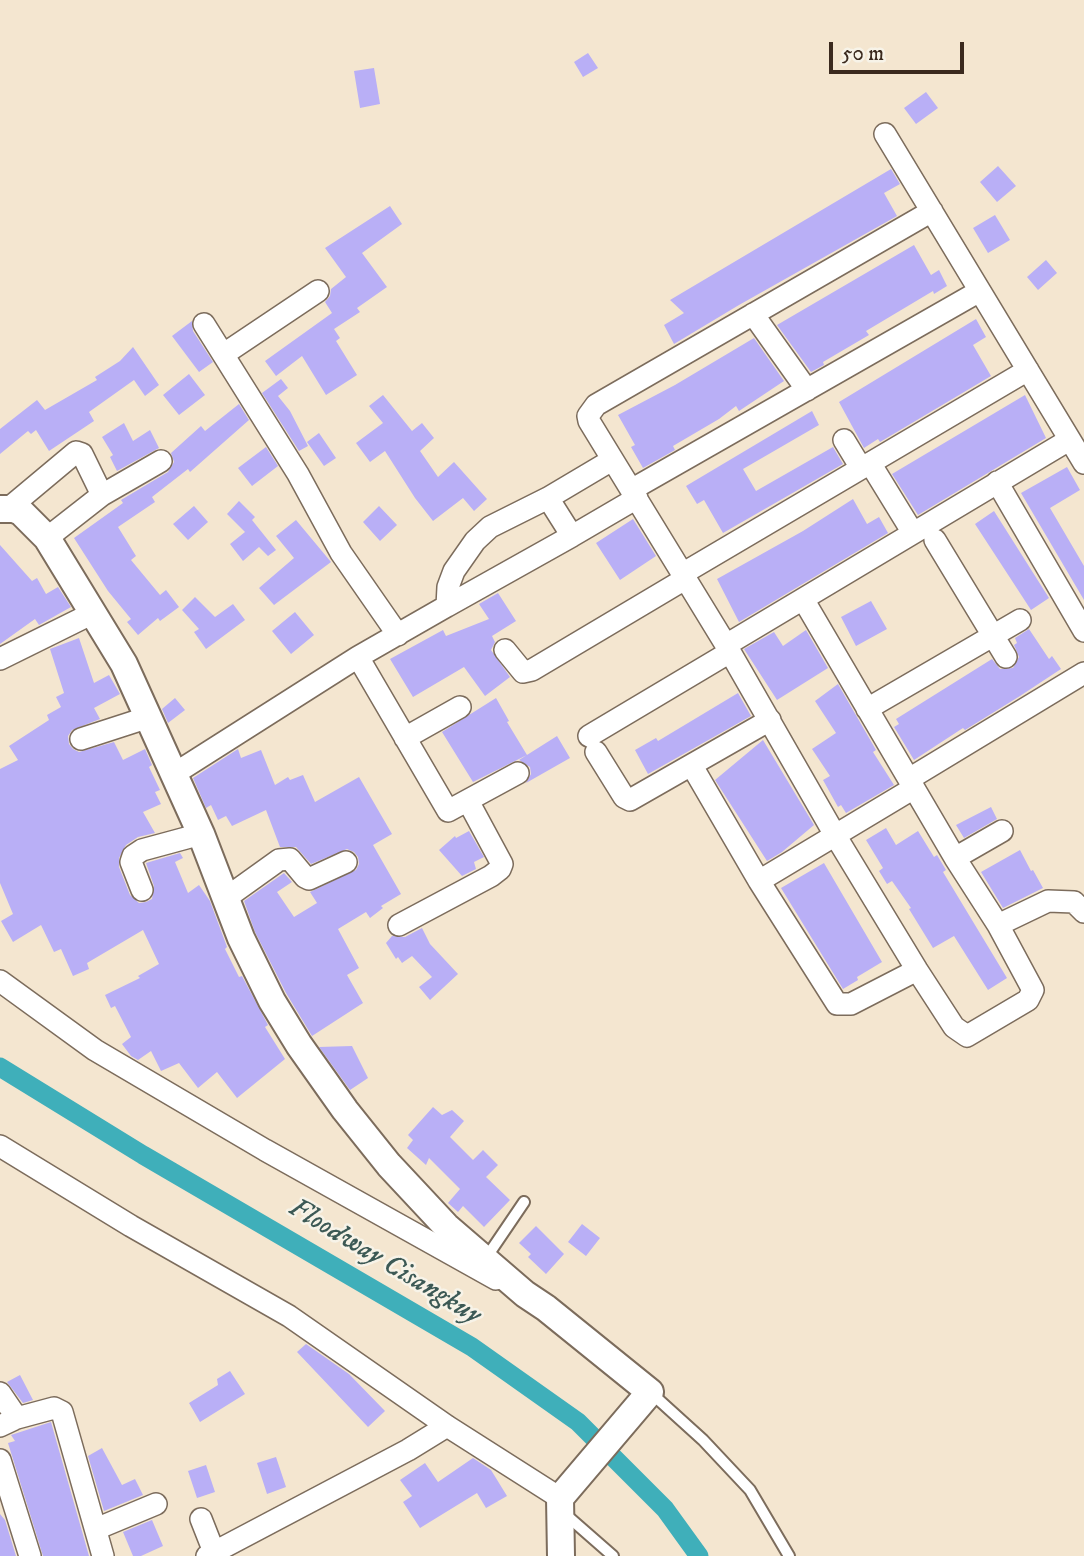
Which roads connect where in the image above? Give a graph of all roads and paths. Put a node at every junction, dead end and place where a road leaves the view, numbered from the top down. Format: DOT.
graph roads {
  1 [pos="885,134"];
  2 [pos="932,211"];
  3 [pos="318,291"];
  4 [pos="978,292"];
  5 [pos="753,314"];
  6 [pos="204,324"];
  7 [pos="224,354"];
  8 [pos="1028,370"];
  9 [pos="807,390"];
  10 [pos="844,440"];
  11 [pos="1069,440"];
  12 [pos="612,460"];
  13 [pos="161,461"];
  14 [pos="1084,463"];
  15 [pos="865,466"];
  16 [pos="997,482"];
  17 [pos="634,494"];
  18 [pos="102,495"];
  19 [pos="548,498"];
  20 [pos="5,509"];
  21 [pos="912,533"];
  22 [pos="572,536"];
  23 [pos="47,538"];
  24 [pos="935,540"];
  25 [pos="684,576"];
  26 [pos="803,599"];
  27 [pos="447,606"];
  28 [pos="93,613"];
  29 [pos="1020,620"];
  30 [pos="1084,631"];
  31 [pos="398,635"];
  32 [pos="992,637"];
  33 [pos="728,648"];
  34 [pos="505,650"];
  35 [pos="358,657"];
  36 [pos="1006,657"];
  37 [pos="0,659"];
  38 [pos="1084,673"];
  39 [pos="460,707"];
  40 [pos="867,709"];
  41 [pos="149,717"];
  42 [pos="770,720"];
  43 [pos="405,738"];
  44 [pos="81,739"];
  45 [pos="692,766"];
  46 [pos="518,773"];
  47 [pos="174,774"];
  48 [pos="911,784"];
  49 [pos="468,801"];
  50 [pos="1002,831"];
  51 [pos="201,834"];
  52 [pos="835,835"];
  53 [pos="955,858"];
  54 [pos="346,862"];
  55 [pos="759,881"];
  56 [pos="142,890"];
  57 [pos="226,898"];
  58 [pos="1084,912"];
  59 [pos="399,925"];
  60 [pos="998,925"];
  61 [pos="916,970"];
  62 [pos="0,981"];
  63 [pos="0,1146"];
  64 [pos="524,1202"];
  65 [pos="484,1260"];
  66 [pos="525,1294"];
  67 [pos="0,1393"];
  68 [pos="648,1394"];
  69 [pos="8,1422"];
  70 [pos="447,1426"];
  71 [pos="0,1460"];
  72 [pos="5,1499"];
  73 [pos="563,1499"];
  74 [pos="156,1504"];
  75 [pos="201,1519"];
  76 [pos="96,1529"];
  77 [pos="211,1554"];
  78 [pos="30,1556"];
  79 [pos="103,1556"];
  80 [pos="561,1556"];
  81 [pos="612,1556"];
  82 [pos="789,1556"];
  1 -- 2 [label="street"];
  2 -- 4 [label="street"];
  2 -- 5 [label="street"];
  3 -- 7 [label="street"];
  4 -- 8 [label="street"];
  4 -- 9 [label="street"];
  5 -- 9 [label="street"];
  5 -- 12 [label="street"];
  6 -- 7 [label="street"];
  7 -- 31 [label="street"];
  8 -- 11 [label="street"];
  8 -- 15 [label="street"];
  9 -- 17 [label="street"];
  10 -- 15 [label="street"];
  11 -- 14 [label="street"];
  11 -- 16 [label="street"];
  12 -- 17 [label="street"];
  12 -- 19 [label="street"];
  13 -- 18 [label="street"];
  15 -- 21 [label="street"];
  15 -- 25 [label="street"];
  16 -- 21 [label="street"];
  16 -- 30 [label="street"];
  17 -- 22 [label="street"];
  17 -- 25 [label="street"];
  18 -- 20 [label="street"];
  18 -- 23 [label="street"];
  19 -- 22 [label="street"];
  19 -- 27 [label="street"];
  20 -- 23 [label="street"];
  21 -- 26 [label="street"];
  22 -- 27 [label="street"];
  23 -- 28 [label="street"];
  24 -- 32 [label="street"];
  25 -- 33 [label="street"];
  25 -- 34 [label="street"];
  26 -- 33 [label="street"];
  26 -- 40 [label="street"];
  27 -- 31 [label="street"];
  28 -- 37 [label="street"];
  28 -- 41 [label="street"];
  29 -- 32 [label="street"];
  31 -- 35 [label="street"];
  32 -- 36 [label="street"];
  32 -- 40 [label="street"];
  33 -- 42 [label="street"];
  33 -- 45 [label="street"];
  35 -- 43 [label="street"];
  35 -- 47 [label="street"];
  38 -- 48 [label="street"];
  39 -- 43 [label="street"];
  40 -- 48 [label="street"];
  41 -- 44 [label="street"];
  41 -- 47 [label="street"];
  42 -- 45 [label="street"];
  42 -- 52 [label="street"];
  43 -- 49 [label="street"];
  45 -- 55 [label="street"];
  46 -- 49 [label="street"];
  47 -- 51 [label="street"];
  48 -- 52 [label="street"];
  48 -- 53 [label="street"];
  49 -- 59 [label="street"];
  50 -- 53 [label="street"];
  51 -- 56 [label="street"];
  51 -- 57 [label="street"];
  52 -- 55 [label="street"];
  52 -- 61 [label="street"];
  53 -- 60 [label="street"];
  54 -- 57 [label="street"];
  55 -- 61 [label="street"];
  57 -- 65 [label="street"];
  58 -- 60 [label="street"];
  60 -- 61 [label="street"];
  62 -- 66 [label="street"];
  63 -- 70 [label="street"];
  64 -- 65 [label="lane"];
  65 -- 66 [label="street"];
  66 -- 68 [label="street"];
  67 -- 69 [label="street"];
  68 -- 73 [label="street"];
  68 -- 82 [label="lane"];
  69 -- 76 [label="street"];
  70 -- 73 [label="street"];
  70 -- 77 [label="street"];
  71 -- 72 [label="street"];
  72 -- 78 [label="street"];
  73 -- 80 [label="street"];
  73 -- 81 [label="lane"];
  74 -- 76 [label="street"];
  75 -- 77 [label="street"];
  76 -- 79 [label="street"];
}
